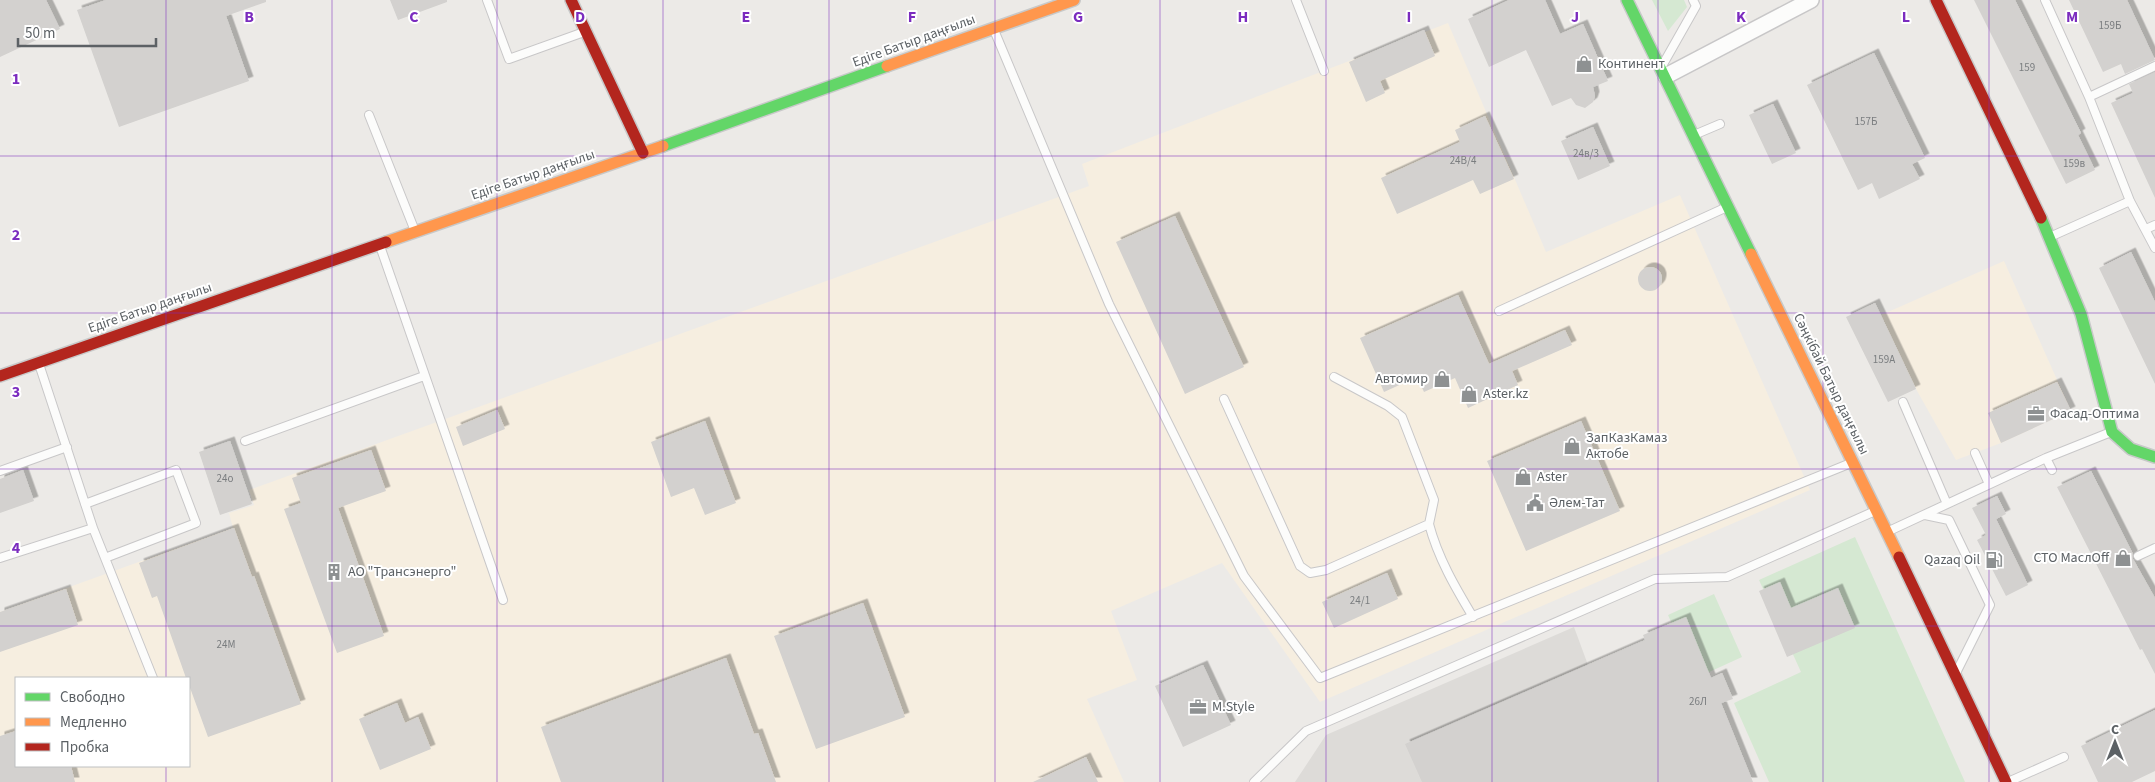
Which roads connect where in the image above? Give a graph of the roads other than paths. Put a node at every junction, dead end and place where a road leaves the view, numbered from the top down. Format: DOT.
graph roads {
  1 [pos="487,0"];
  2 [pos="571,0"];
  3 [pos="1074,0"];
  4 [pos="1296,0"];
  5 [pos="1627,0"];
  6 [pos="1693,0"];
  7 [pos="1811,0"];
  8 [pos="1936,0"];
  9 [pos="2045,0"];
  10 [pos="994,28"];
  11 [pos="586,31"];
  12 [pos="2155,66"];
  13 [pos="1324,71"];
  14 [pos="1664,72"];
  15 [pos="2089,97"];
  16 [pos="369,115"];
  17 [pos="1720,124"];
  18 [pos="1694,135"];
  19 [pos="643,153"];
  20 [pos="2130,201"];
  21 [pos="1729,206"];
  22 [pos="2155,224"];
  23 [pos="2146,229"];
  24 [pos="415,232"];
  25 [pos="2050,237"];
  26 [pos="379,244"];
  27 [pos="2155,248"];
  28 [pos="1499,312"];
  29 [pos="39,362"];
  30 [pos="0,376"];
  31 [pos="424,376"];
  32 [pos="1334,378"];
  33 [pos="1224,399"];
  34 [pos="1903,402"];
  35 [pos="2112,432"];
  36 [pos="244,441"];
  37 [pos="67,447"];
  38 [pos="1975,453"];
  39 [pos="2155,456"];
  40 [pos="2046,458"];
  41 [pos="1853,462"];
  42 [pos="2052,470"];
  43 [pos="0,471"];
  44 [pos="1990,484"];
  45 [pos="85,504"];
  46 [pos="1947,504"];
  47 [pos="1876,511"];
  48 [pos="1925,515"];
  49 [pos="1429,524"];
  50 [pos="93,528"];
  51 [pos="1887,532"];
  52 [pos="2155,548"];
  53 [pos="2138,556"];
  54 [pos="0,558"];
  55 [pos="105,558"];
  56 [pos="503,600"];
  57 [pos="1473,617"];
  58 [pos="1955,676"];
  59 [pos="153,677"];
  60 [pos="2064,757"];
  61 [pos="1254,782"];
  62 [pos="2007,782"];
  1 -- 11 [label="lane"];
  2 -- 11 [label="main road"];
  3 -- 10 [label="main road, Едіге Батыр даңғылы"];
  4 -- 13 [label="lane"];
  5 -- 14 [label="main road, Сәңкібай Батыр даңғылы"];
  6 -- 14 [label="lane"];
  7 -- 14 [label="street"];
  8 -- 25 [label="main road"];
  9 -- 15 [label="lane"];
  10 -- 19 [label="main road, Едіге Батыр даңғылы"];
  10 -- 57 [label="lane"];
  11 -- 19 [label="main road"];
  12 -- 15 [label="lane"];
  14 -- 18 [label="main road, Сәңкібай Батыр даңғылы"];
  15 -- 20 [label="lane"];
  16 -- 24 [label="lane"];
  17 -- 18 [label="lane"];
  18 -- 21 [label="main road, Сәңкібай Батыр даңғылы"];
  19 -- 24 [label="main road, Едіге Батыр даңғылы"];
  20 -- 23 [label="lane"];
  20 -- 25 [label="lane"];
  21 -- 28 [label="lane"];
  21 -- 41 [label="main road, Сәңкібай Батыр даңғылы"];
  22 -- 23 [label="lane"];
  23 -- 27 [label="lane"];
  24 -- 26 [label="main road, Едіге Батыр даңғылы"];
  25 -- 35 [label="main road"];
  26 -- 29 [label="main road, Едіге Батыр даңғылы"];
  26 -- 31 [label="lane"];
  29 -- 30 [label="main road, Едіге Батыр даңғылы"];
  29 -- 37 [label="lane"];
  31 -- 36 [label="lane"];
  31 -- 56 [label="lane"];
  32 -- 49 [label="lane"];
  33 -- 49 [label="lane"];
  34 -- 46 [label="lane"];
  35 -- 39 [label="main road"];
  35 -- 40 [label="lane"];
  37 -- 43 [label="lane"];
  37 -- 45 [label="lane"];
  38 -- 44 [label="lane"];
  40 -- 42 [label="lane"];
  40 -- 44 [label="lane"];
  41 -- 47 [label="main road, Сәңкібай Батыр даңғылы"];
  41 -- 57 [label="lane"];
  44 -- 46 [label="lane"];
  45 -- 50 [label="lane"];
  45 -- 55 [label="lane"];
  46 -- 48 [label="lane"];
  47 -- 51 [label="main road, Сәңкібай Батыр даңғылы"];
  47 -- 61 [label="lane"];
  48 -- 51 [label="lane"];
  48 -- 58 [label="lane"];
  49 -- 57 [label="lane"];
  50 -- 54 [label="lane"];
  50 -- 55 [label="lane"];
  51 -- 58 [label="main road, Сәңкібай Батыр даңғылы"];
  52 -- 53 [label="lane"];
  55 -- 59 [label="lane"];
  58 -- 62 [label="main road, Сәңкібай Батыр даңғылы"];
  60 -- 62 [label="lane"];
}
